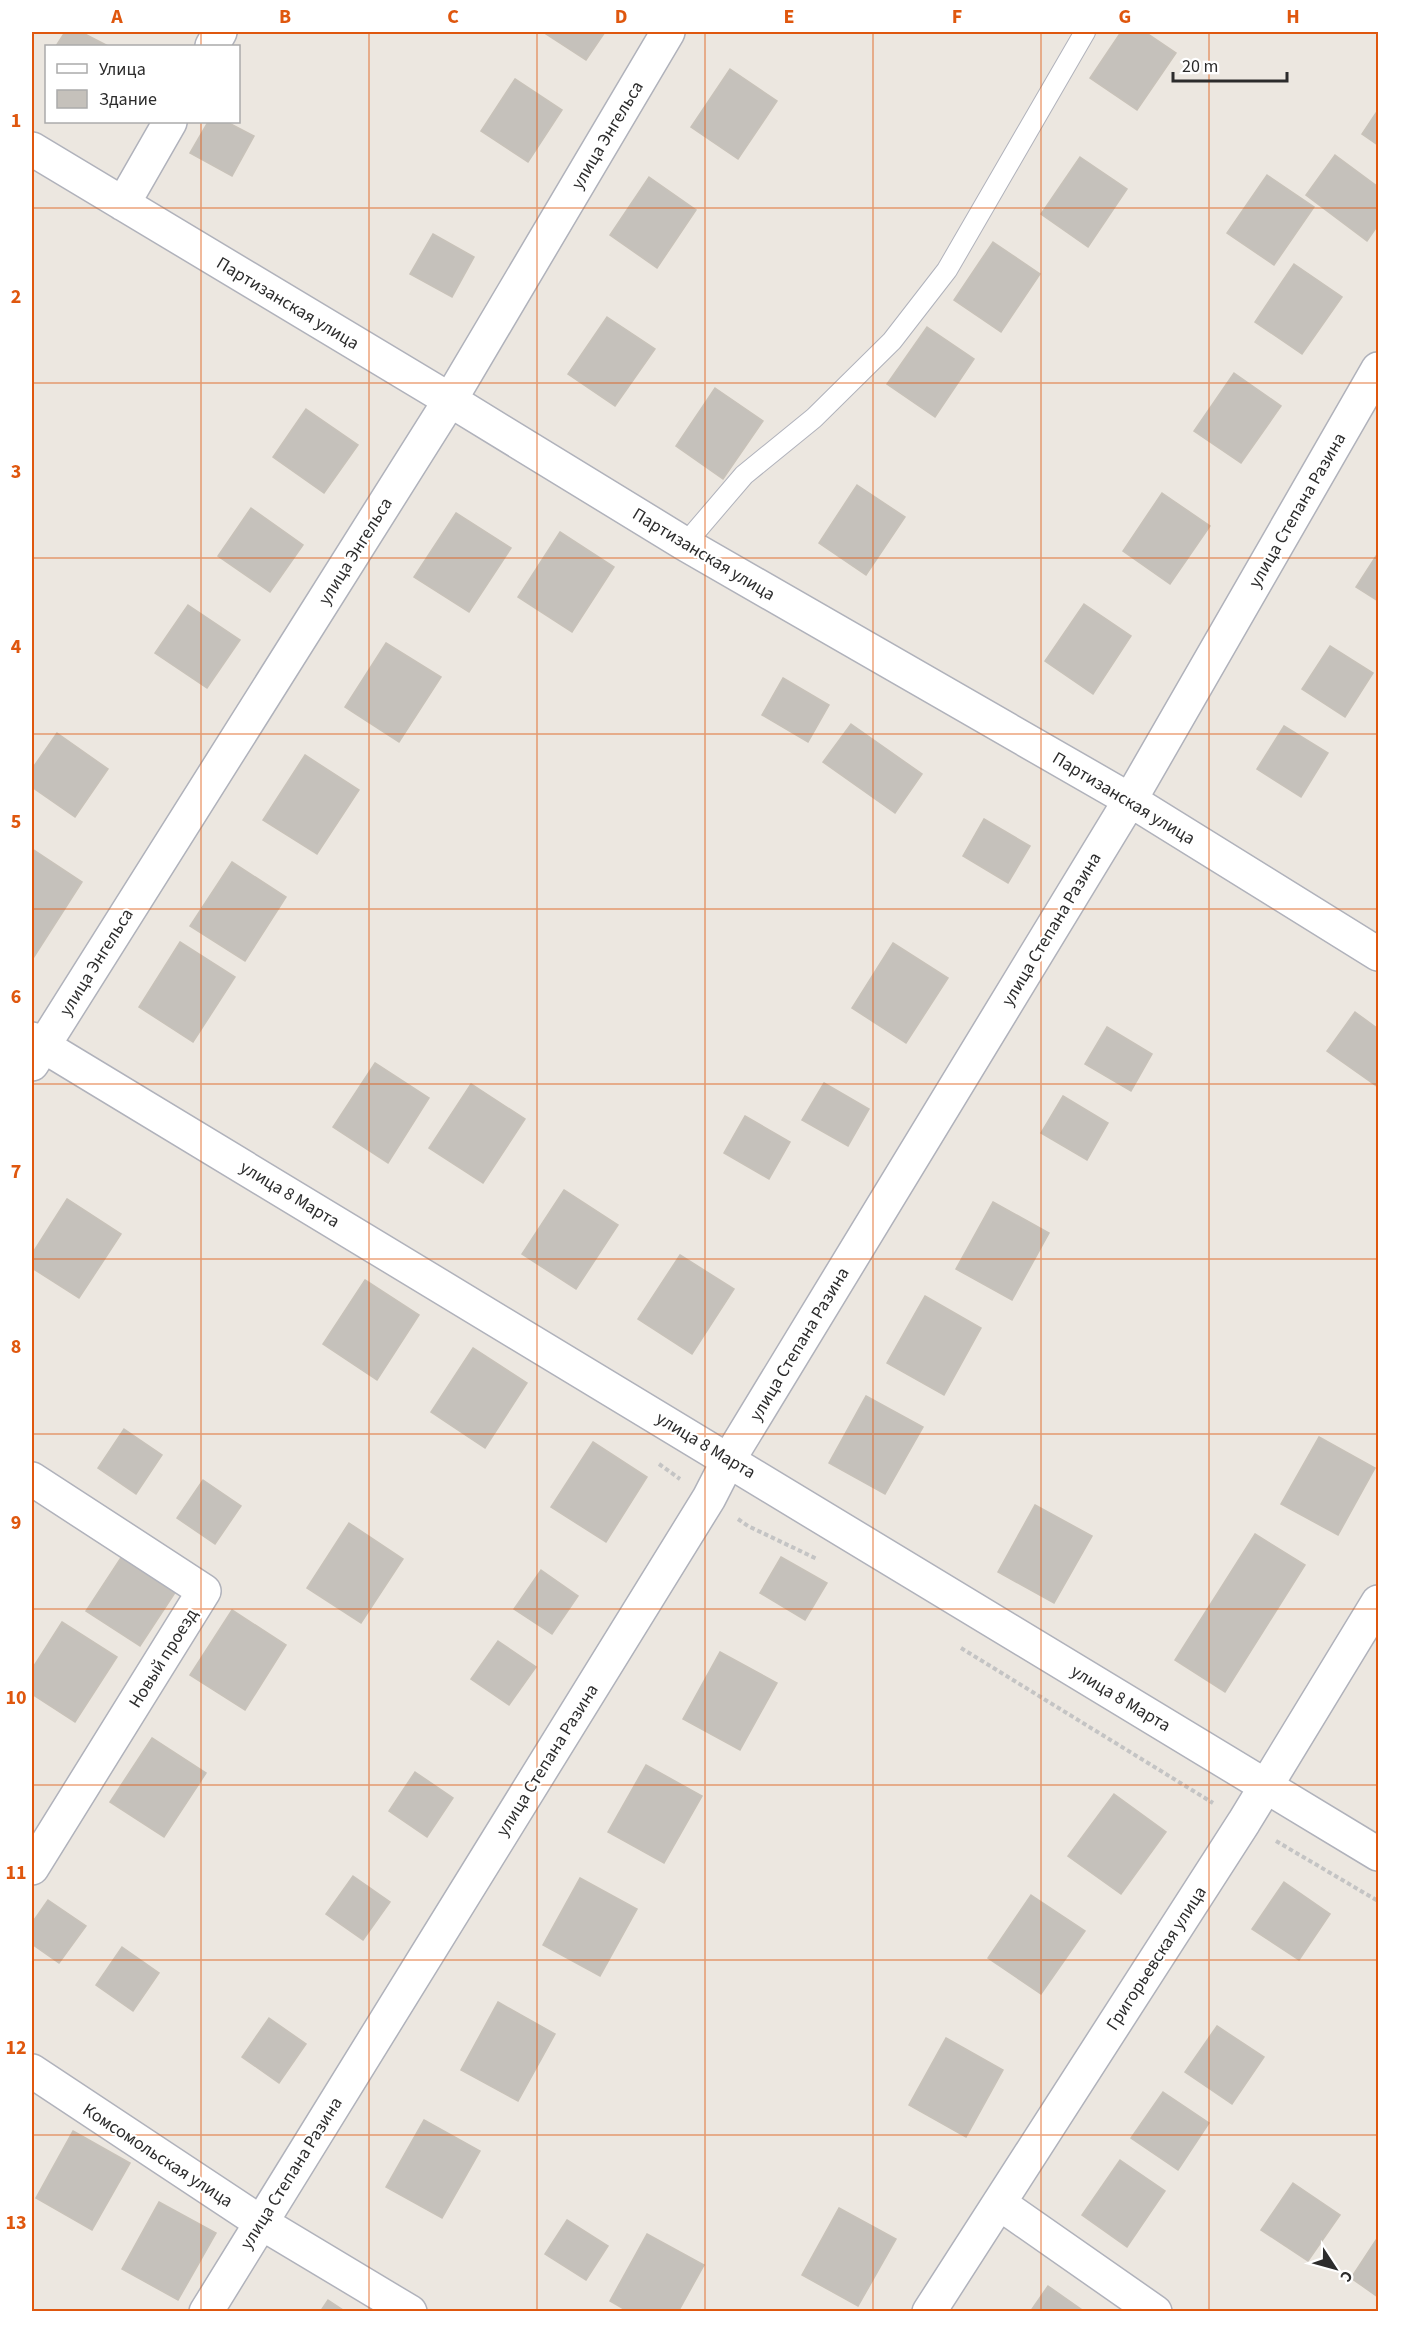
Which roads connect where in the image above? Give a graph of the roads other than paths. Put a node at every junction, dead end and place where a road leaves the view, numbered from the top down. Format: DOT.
graph roads {
  1 [pos="668,32"];
  2 [pos="1086,32"];
  3 [pos="169,123"];
  4 [pos="32,149"];
  5 [pos="123,204"];
  6 [pos="1378,369"];
  7 [pos="450,400"];
  8 [pos="685,544"];
  9 [pos="1130,800"];
  10 [pos="1378,954"];
  11 [pos="35,1049"];
  12 [pos="729,1459"];
  13 [pos="32,1479"];
  14 [pos="1378,1602"];
  15 [pos="1266,1786"];
  16 [pos="1378,1854"];
  17 [pos="32,1868"];
  18 [pos="32,2071"];
  19 [pos="999,2203"];
  20 [pos="260,2222"];
  21 [pos="206,2312"];
  22 [pos="410,2312"];
  23 [pos="929,2312"];
  24 [pos="1155,2312"];
  1 -- 7 [label="street, улица Энгельса"];
  2 -- 8 [label="lane"];
  3 -- 5 [label="street"];
  4 -- 5 [label="street, Партизанская улица"];
  5 -- 7 [label="street, Партизанская улица"];
  6 -- 9 [label="street, улица Степана Разина"];
  7 -- 8 [label="street, Партизанская улица"];
  7 -- 11 [label="street, улица Энгельса"];
  8 -- 9 [label="street, Партизанская улица"];
  9 -- 10 [label="street, Партизанская улица"];
  9 -- 12 [label="street, улица Степана Разина"];
  11 -- 12 [label="street, улица 8 Марта"];
  12 -- 15 [label="street, улица 8 Марта"];
  12 -- 20 [label="street, улица Степана Разина"];
  13 -- 17 [label="street, Новый проезд"];
  14 -- 15 [label="street, Григорьевская улица"];
  15 -- 16 [label="street, улица 8 Марта"];
  15 -- 19 [label="street, Григорьевская улица"];
  18 -- 20 [label="street, Комсомольская улица"];
  19 -- 23 [label="street, Григорьевская улица"];
  19 -- 24 [label="street"];
  20 -- 21 [label="street, улица Степана Разина"];
  20 -- 22 [label="street, Комсомольская улица"];
}
